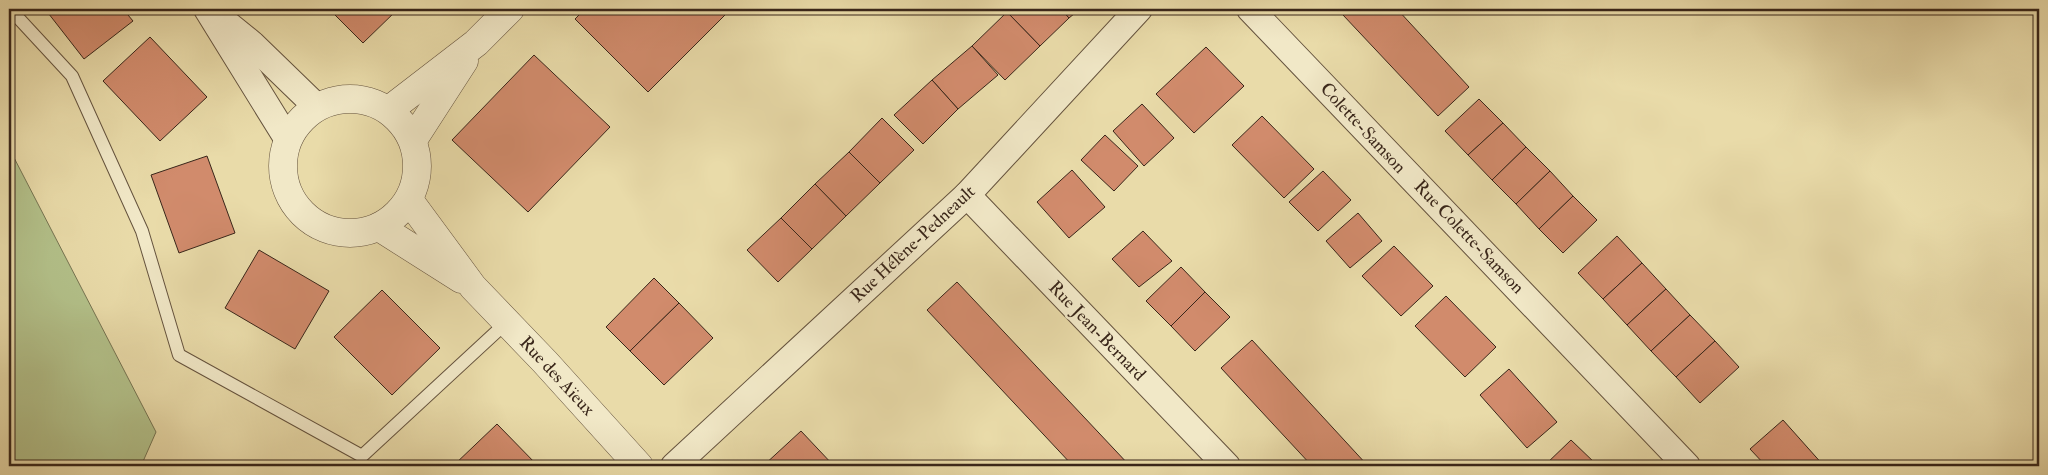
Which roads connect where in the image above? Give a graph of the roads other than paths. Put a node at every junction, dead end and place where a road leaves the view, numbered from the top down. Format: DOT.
graph roads {
  1 [pos="10,9"];
  2 [pos="208,9"];
  3 [pos="510,9"];
  4 [pos="1139,9"];
  5 [pos="1250,9"];
  6 [pos="476,43"];
  7 [pos="317,107"];
  8 [pos="389,110"];
  9 [pos="288,140"];
  10 [pos="413,140"];
  11 [pos="967,195"];
  12 [pos="409,200"];
  13 [pos="379,227"];
  14 [pos="473,287"];
  15 [pos="507,322"];
  16 [pos="640,466"];
  17 [pos="674,466"];
  18 [pos="1227,466"];
  19 [pos="1682,466"];
  20 [pos="1687,466"];
  1 -- 15 [label="lane"];
  2 -- 7 [label="street"];
  2 -- 9 [label="street"];
  3 -- 6 [label="street"];
  4 -- 11 [label="street, Rue Hélène-Pedneault"];
  5 -- 19 [label="street, Colette-Samson"];
  5 -- 20 [label="street, Rue Colette-Samson"];
  6 -- 8 [label="street"];
  6 -- 10 [label="street"];
  7 -- 8 [label="street"];
  7 -- 9 [label="street"];
  8 -- 10 [label="street"];
  9 -- 13 [label="street"];
  10 -- 12 [label="street"];
  11 -- 17 [label="street, Rue Hélène-Pedneault"];
  11 -- 18 [label="street, Rue Jean-Bernard"];
  12 -- 13 [label="street"];
  12 -- 14 [label="street, Rue des Aïeux"];
  13 -- 14 [label="street, Rue des Aïeux"];
  14 -- 15 [label="street, Rue des Aïeux"];
  15 -- 16 [label="street, Rue des Aïeux"];
}
